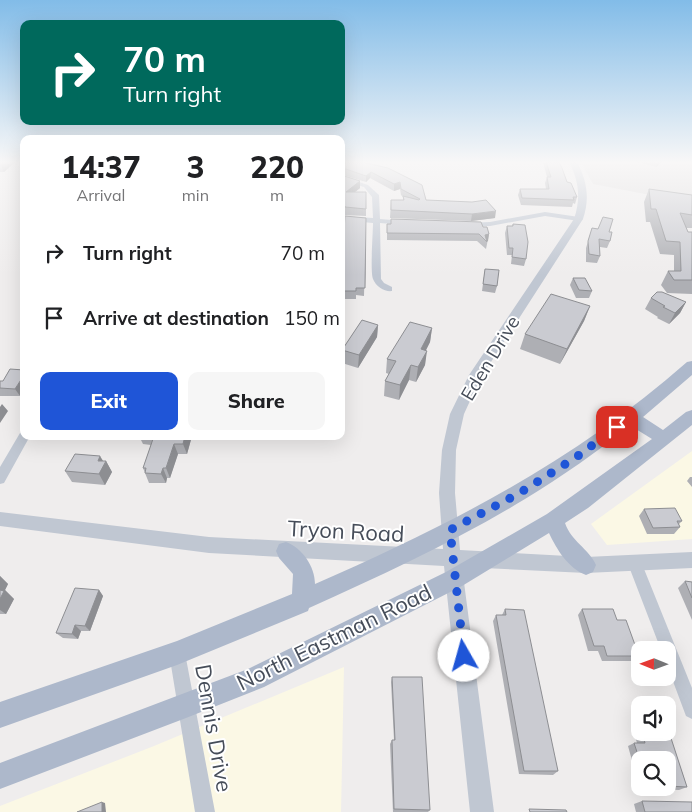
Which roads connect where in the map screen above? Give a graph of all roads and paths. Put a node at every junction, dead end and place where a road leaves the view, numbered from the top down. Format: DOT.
graph roads {
  1 [pos="377,200"];
  2 [pos="584,200"];
  3 [pos="345,218"];
  4 [pos="579,218"];
  5 [pos="376,222"];
  6 [pos="414,223"];
  7 [pos="461,225"];
  8 [pos="389,289"];
  9 [pos="692,366"];
  10 [pos="692,416"];
  11 [pos="631,417"];
  12 [pos="664,439"];
  13 [pos="22,440"];
  14 [pos="0,478"];
  15 [pos="0,519"];
  16 [pos="554,520"];
  17 [pos="450,530"];
  18 [pos="286,551"];
  19 [pos="401,556"];
  20 [pos="692,560"];
  21 [pos="486,561"];
  22 [pos="634,564"];
  23 [pos="586,565"];
  24 [pos="454,569"];
  25 [pos="300,604"];
  26 [pos="177,653"];
  27 [pos="186,706"];
  28 [pos="692,710"];
  29 [pos="0,715"];
  30 [pos="0,776"];
  31 [pos="205,812"];
  32 [pos="482,812"];
  1 -- 5 [label="street"];
  2 -- 4 [label="street, Eden Drive"];
  3 -- 5 [label="street"];
  4 -- 7 [label="street"];
  4 -- 17 [label="street, Eden Drive"];
  5 -- 6 [label="street"];
  5 -- 8 [label="street"];
  9 -- 11 [label="main road"];
  10 -- 12 [label="main road, North Eastman Road"];
  11 -- 12 [label="main road"];
  11 -- 17 [label="main road"];
  12 -- 16 [label="main road, North Eastman Road"];
  13 -- 14 [label="street"];
  15 -- 18 [label="street, Tryon Road"];
  16 -- 21 [label="main road, North Eastman Road"];
  16 -- 23 [label="main road"];
  17 -- 19 [label="main road"];
  17 -- 24 [label="street, Eden Drive"];
  18 -- 19 [label="street, Tryon Road"];
  18 -- 25 [label="main road"];
  19 -- 24 [label="street, Tryon Road"];
  19 -- 25 [label="main road"];
  20 -- 22 [label="street"];
  21 -- 23 [label="street"];
  21 -- 24 [label="main road, North Eastman Road"];
  22 -- 23 [label="street"];
  22 -- 28 [label="street"];
  24 -- 27 [label="main road, North Eastman Road"];
  24 -- 32 [label="street, Eden Drive"];
  25 -- 26 [label="main road"];
  26 -- 27 [label="street, Dennis Drive"];
  26 -- 29 [label="main road"];
  27 -- 30 [label="main road, North Eastman Road"];
  27 -- 31 [label="street, Dennis Drive"];
}
